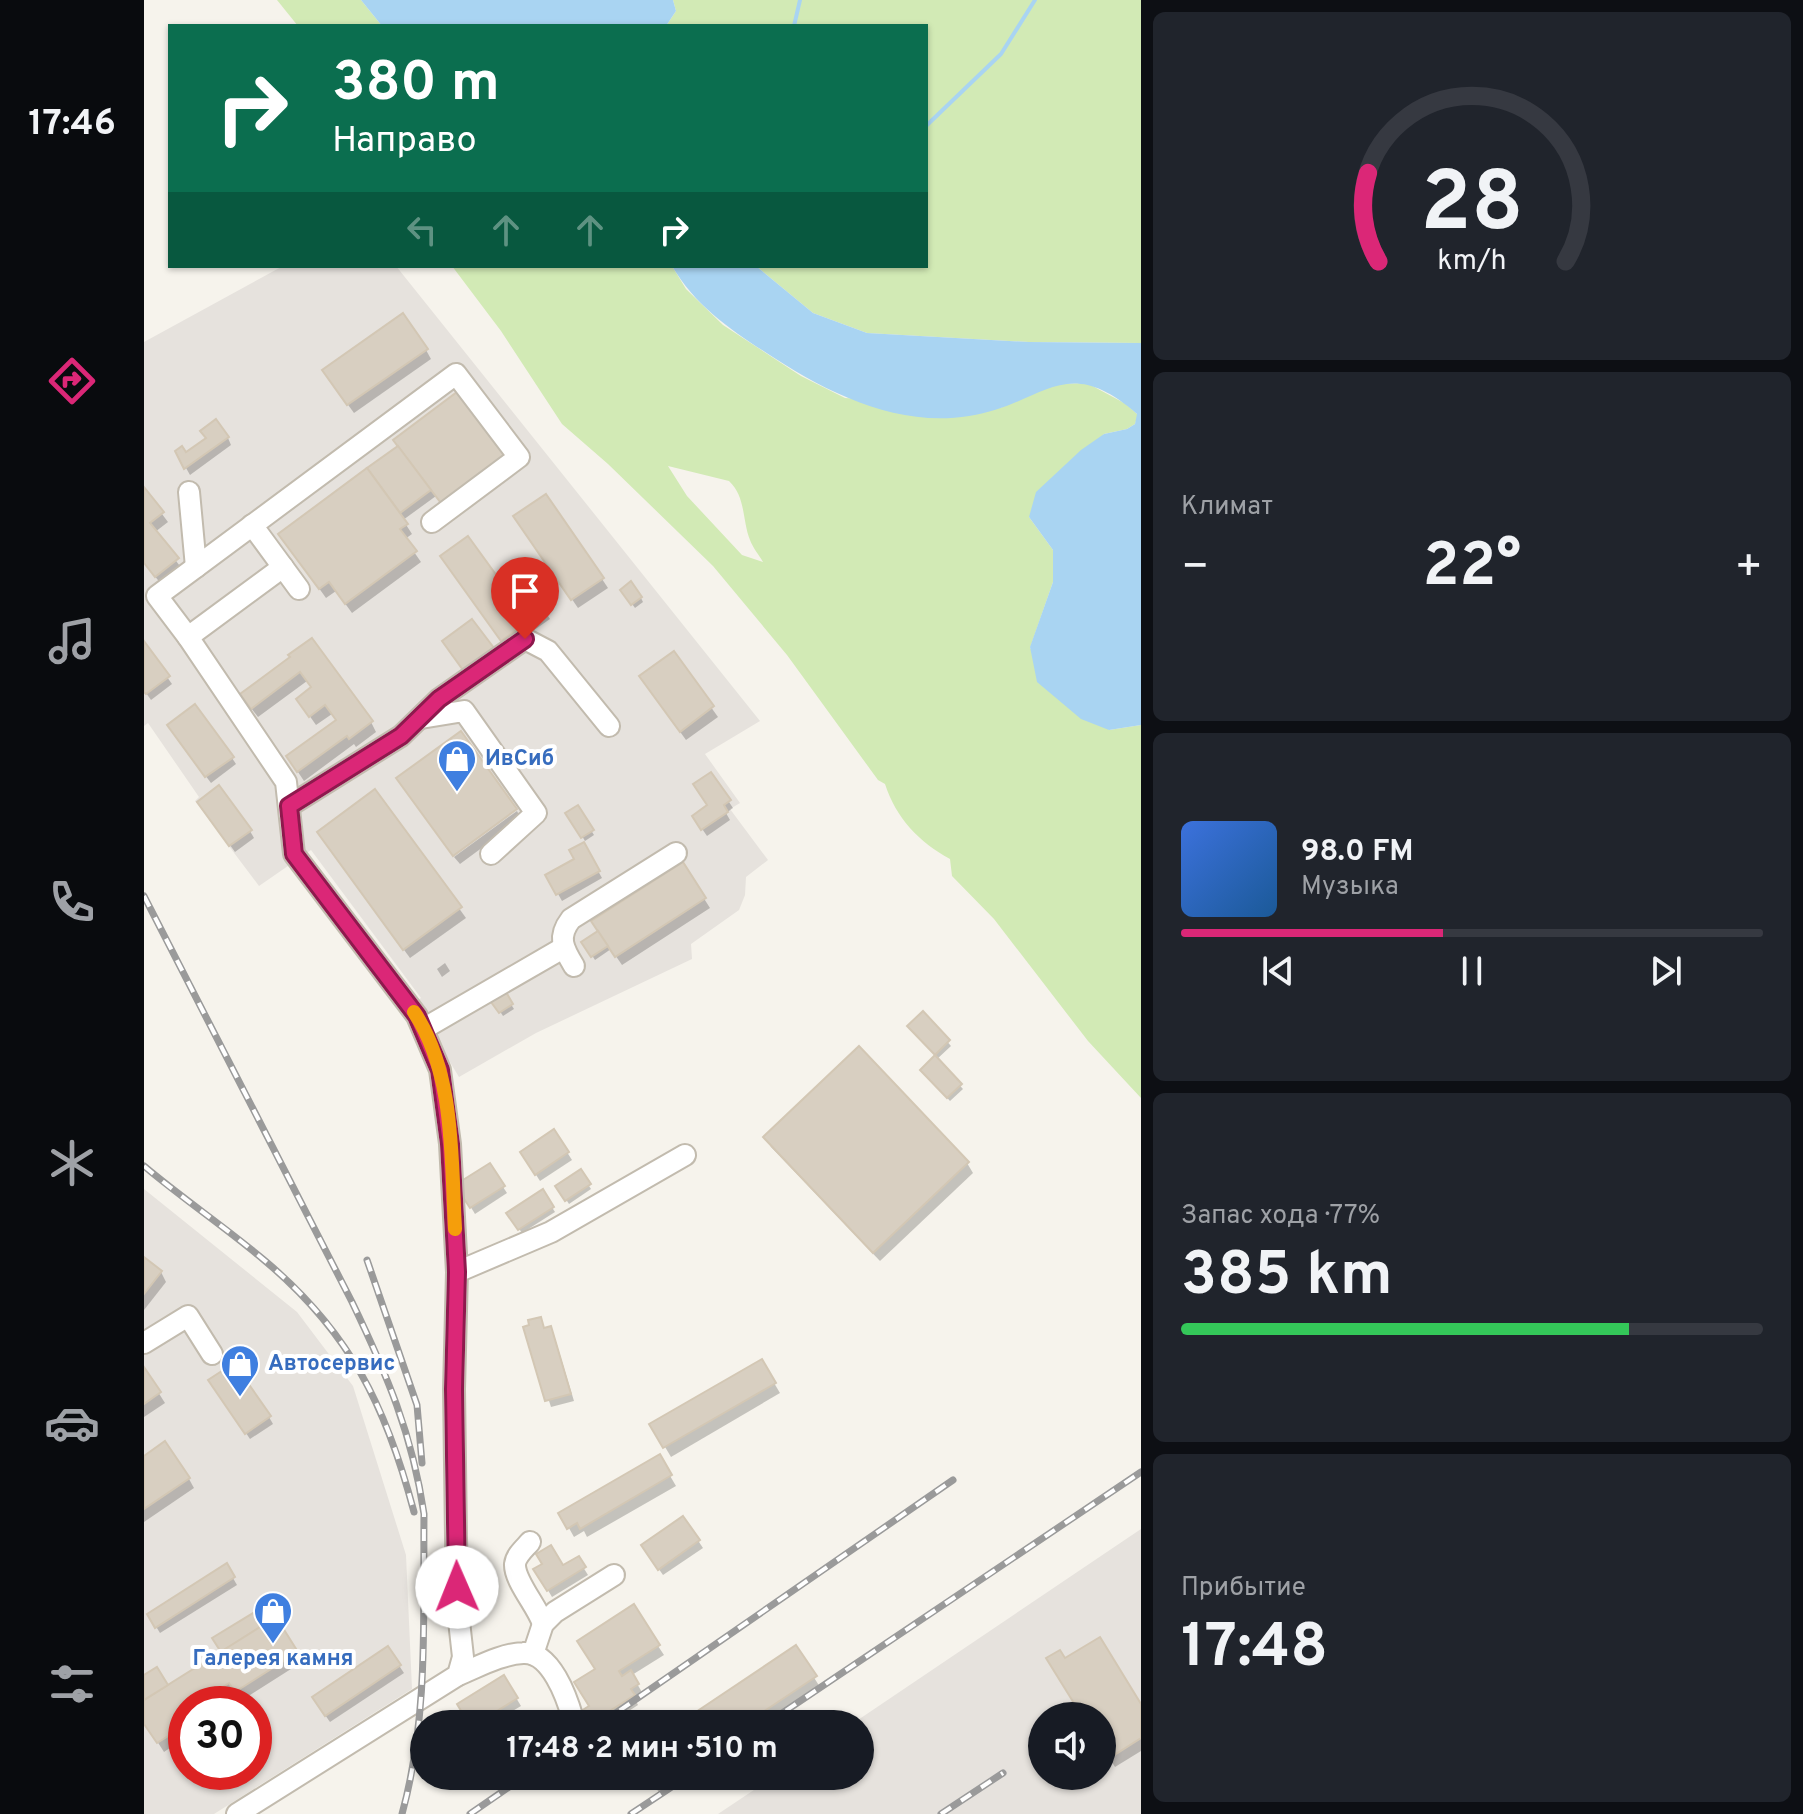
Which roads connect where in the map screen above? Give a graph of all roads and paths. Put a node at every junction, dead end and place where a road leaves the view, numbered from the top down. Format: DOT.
graph roads {
  1 [pos="189,492"];
  2 [pos="432,522"];
  3 [pos="252,525"];
  4 [pos="196,567"];
  5 [pos="283,567"];
  6 [pos="299,589"];
  7 [pos="188,637"];
  8 [pos="421,718"];
  9 [pos="609,726"];
  10 [pos="289,806"];
  11 [pos="676,853"];
  12 [pos="491,854"];
  13 [pos="563,948"];
  14 [pos="574,966"];
  15 [pos="423,1029"];
  16 [pos="685,1155"];
  17 [pos="457,1272"];
  18 [pos="144,1343"];
  19 [pos="212,1354"];
  20 [pos="530,1542"];
  21 [pos="614,1575"];
  22 [pos="543,1624"];
  23 [pos="533,1654"];
  24 [pos="458,1675"];
  25 [pos="570,1710"];
  26 [pos="237,1814"];
  1 -- 4 [label="street"];
  2 -- 3 [label="street"];
  3 -- 4 [label="street"];
  3 -- 5 [label="street"];
  4 -- 7 [label="street"];
  5 -- 6 [label="street"];
  5 -- 7 [label="street"];
  7 -- 10 [label="street"];
  8 -- 9 [label="street"];
  8 -- 10 [label="street"];
  8 -- 12 [label="street"];
  10 -- 15 [label="street"];
  11 -- 13 [label="street"];
  13 -- 14 [label="street"];
  13 -- 15 [label="street"];
  15 -- 17 [label="street"];
  16 -- 17 [label="street"];
  17 -- 24 [label="street"];
  18 -- 19 [label="street"];
  20 -- 22 [label="street"];
  21 -- 22 [label="street"];
  22 -- 23 [label="street"];
  23 -- 24 [label="street"];
  23 -- 25 [label="street"];
  24 -- 26 [label="street"];
}
